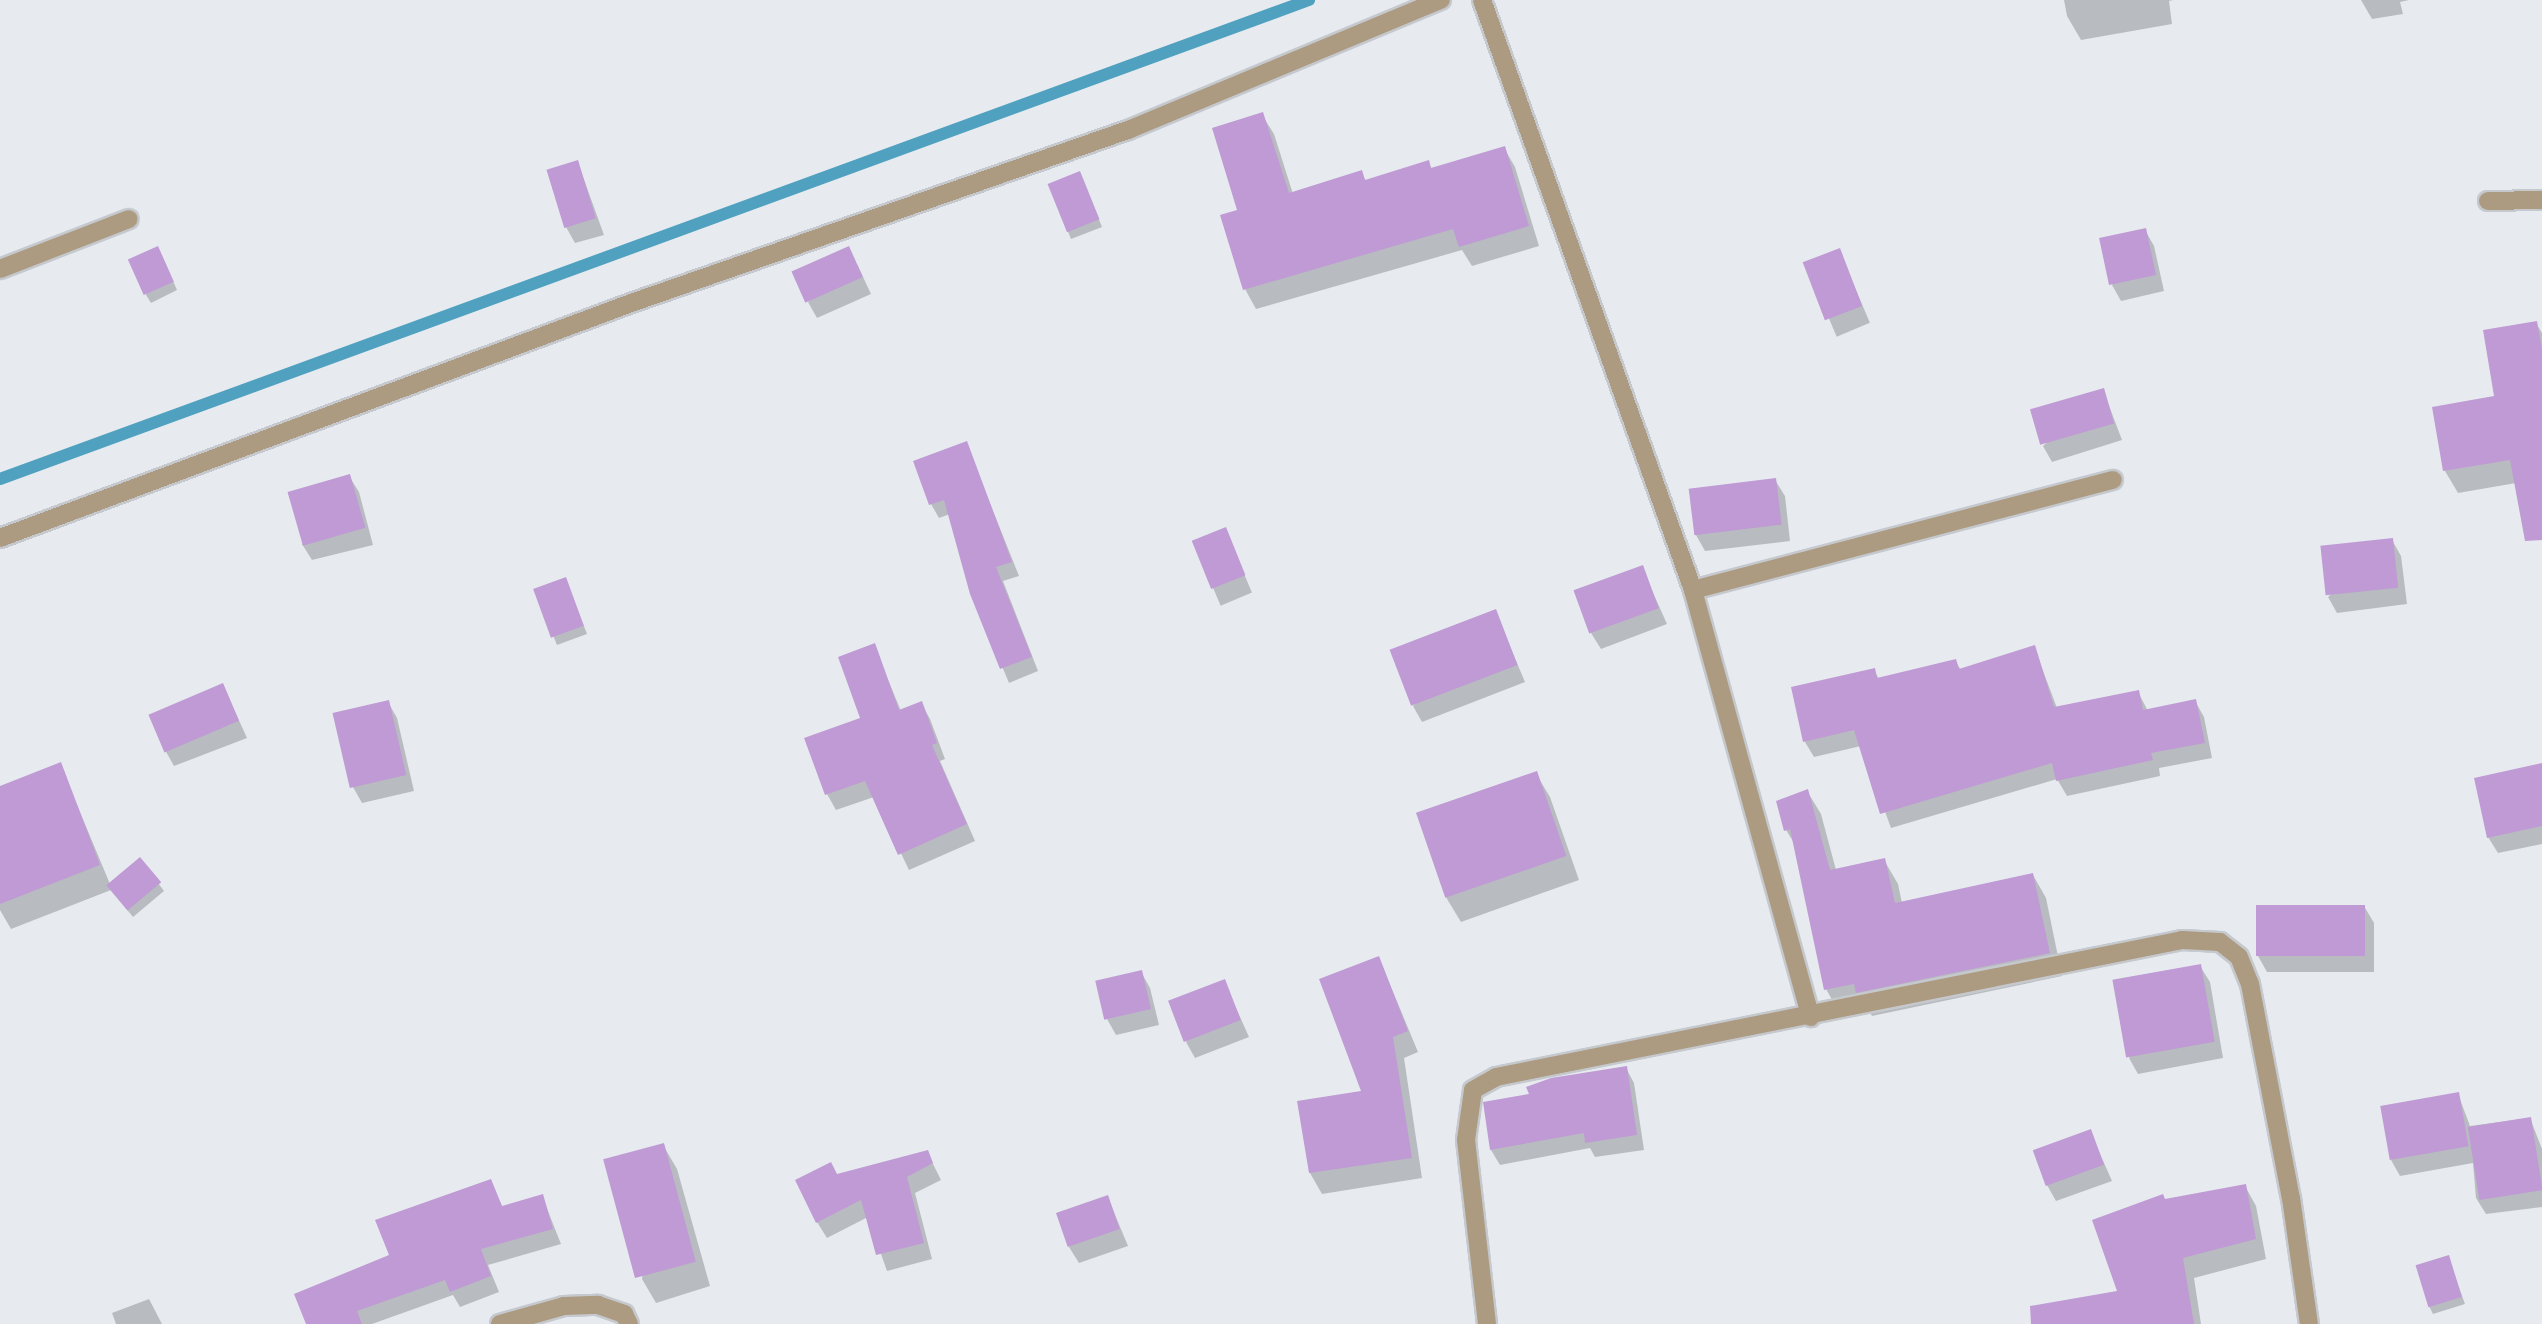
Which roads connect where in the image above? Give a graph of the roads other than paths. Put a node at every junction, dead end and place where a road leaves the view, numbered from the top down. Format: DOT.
graph roads {
  1 [pos="1441,0"];
  2 [pos="1482,0"];
  3 [pos="2542,200"];
  4 [pos="2488,201"];
  5 [pos="129,219"];
  6 [pos="0,269"];
  7 [pos="2113,480"];
  8 [pos="0,538"];
  9 [pos="1693,590"];
  10 [pos="1811,1017"];
  11 [pos="500,1324"];
  12 [pos="629,1324"];
  13 [pos="1487,1324"];
  14 [pos="2309,1324"];
  1 -- 8 [label="street"];
  2 -- 9 [label="street"];
  3 -- 4 [label="street"];
  5 -- 6 [label="street"];
  7 -- 9 [label="street"];
  9 -- 10 [label="street"];
  10 -- 13 [label="street"];
  10 -- 14 [label="street"];
  11 -- 12 [label="street"];
}
